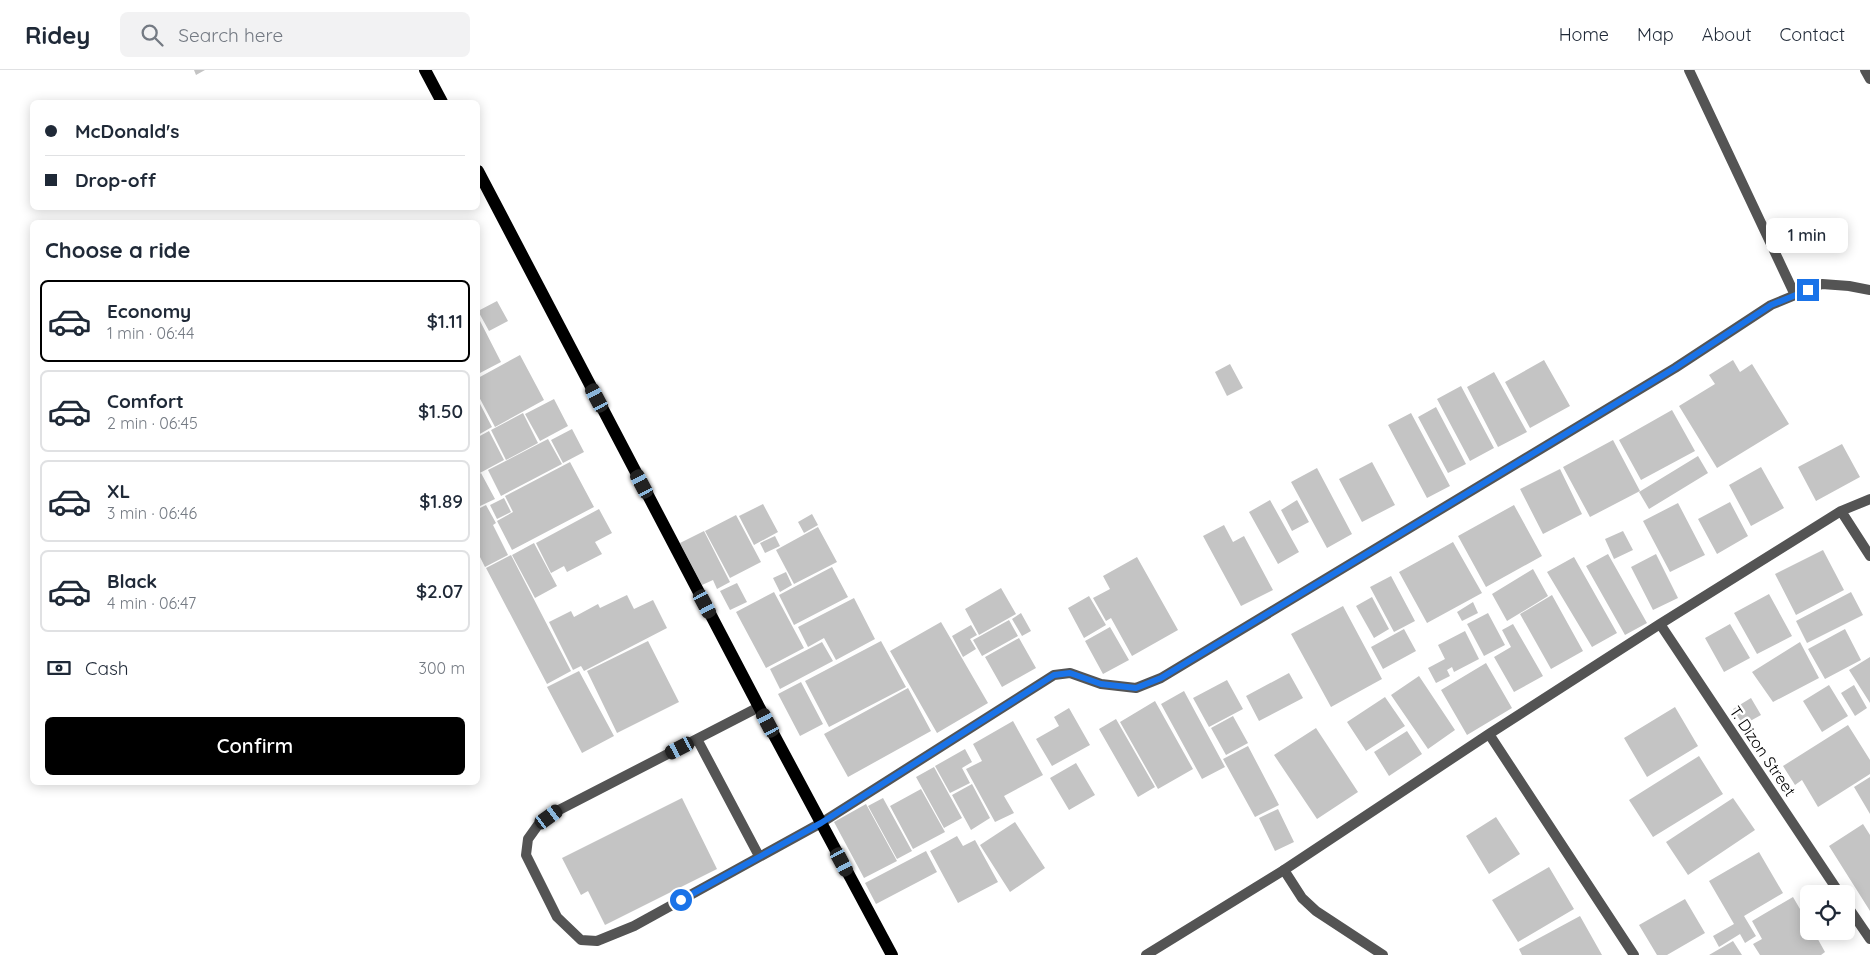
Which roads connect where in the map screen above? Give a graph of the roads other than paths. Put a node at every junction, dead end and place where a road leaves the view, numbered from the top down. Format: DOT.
graph roads {
  1 [pos="425,70"];
  2 [pos="1689,70"];
  3 [pos="1865,70"];
  4 [pos="1870,79"];
  5 [pos="441,100"];
  6 [pos="480,175"];
  7 [pos="1870,290"];
  8 [pos="1795,296"];
  9 [pos="1870,499"];
  10 [pos="1841,512"];
  11 [pos="1870,556"];
  12 [pos="1660,624"];
  13 [pos="759,706"];
  14 [pos="1489,734"];
  15 [pos="697,739"];
  16 [pos="821,823"];
  17 [pos="759,856"];
  18 [pos="1284,870"];
  19 [pos="1834,885"];
  20 [pos="1855,917"];
  21 [pos="1870,939"];
  22 [pos="892,955"];
  23 [pos="1146,955"];
  24 [pos="1383,955"];
  25 [pos="1634,955"];
  1 -- 5 [label="main road"];
  2 -- 8 [label="street"];
  3 -- 4 [label="street"];
  6 -- 13 [label="main road"];
  7 -- 8 [label="street"];
  8 -- 16 [label="street"];
  9 -- 10 [label="street"];
  10 -- 11 [label="street"];
  10 -- 12 [label="street"];
  12 -- 14 [label="street"];
  12 -- 19 [label="street, T. Dizon Street"];
  13 -- 15 [label="street"];
  13 -- 16 [label="main road"];
  14 -- 18 [label="street"];
  14 -- 25 [label="street"];
  15 -- 17 [label="street"];
  15 -- 17 [label="street"];
  16 -- 17 [label="street"];
  16 -- 22 [label="main road"];
  18 -- 23 [label="street"];
  18 -- 24 [label="street"];
  20 -- 21 [label="street"];
}
